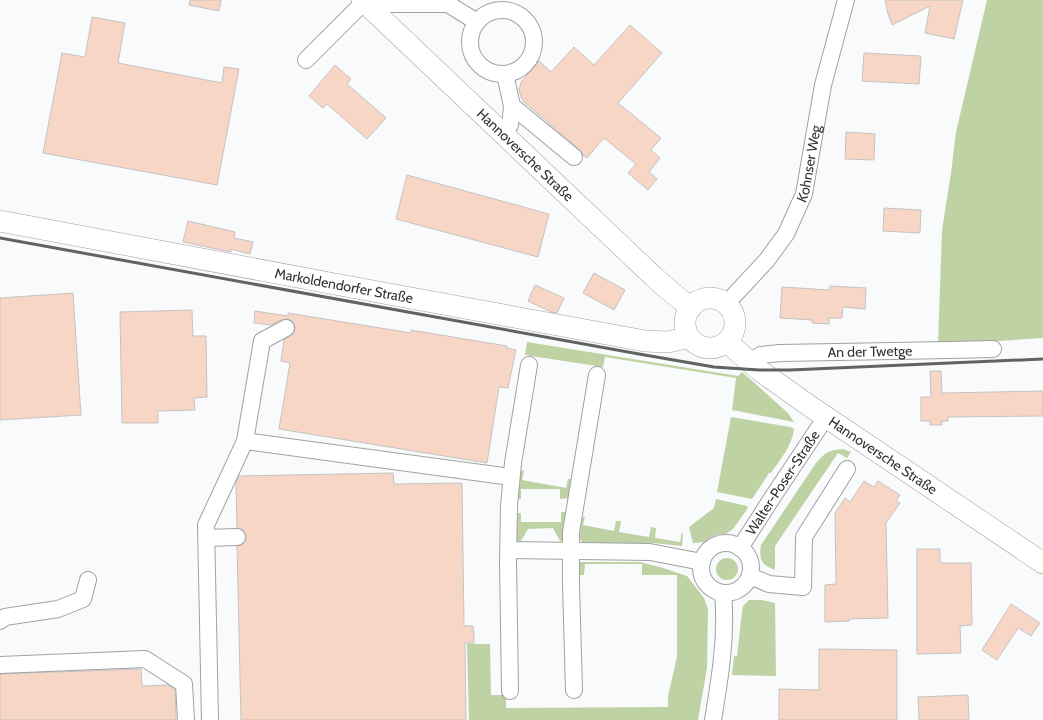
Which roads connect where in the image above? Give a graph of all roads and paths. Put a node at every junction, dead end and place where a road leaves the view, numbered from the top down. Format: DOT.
graph roads {
  1 [pos="846,0"];
  2 [pos="366,4"];
  3 [pos="477,22"];
  4 [pos="306,60"];
  5 [pos="505,74"];
  6 [pos="512,106"];
  7 [pos="503,135"];
  8 [pos="574,157"];
  9 [pos="0,221"];
  10 [pos="726,304"];
  11 [pos="691,308"];
  12 [pos="286,328"];
  13 [pos="689,337"];
  14 [pos="727,342"];
  15 [pos="993,349"];
  16 [pos="751,363"];
  17 [pos="530,365"];
  18 [pos="597,375"];
  19 [pos="826,417"];
  20 [pos="245,441"];
  21 [pos="847,469"];
  22 [pos="511,477"];
  23 [pos="237,537"];
  24 [pos="206,538"];
  25 [pos="740,548"];
  26 [pos="509,550"];
  27 [pos="571,550"];
  28 [pos="702,562"];
  29 [pos="1043,564"];
  30 [pos="750,576"];
  31 [pos="88,580"];
  32 [pos="723,593"];
  33 [pos="0,621"];
  34 [pos="0,665"];
  35 [pos="574,690"];
  36 [pos="510,691"];
  37 [pos="186,720"];
  38 [pos="210,720"];
  39 [pos="713,720"];
  1 -- 10 [label="street, Kohnser Weg"];
  2 -- 3 [label="street"];
  2 -- 4 [label="street"];
  2 -- 7 [label="main road, Hannoversche Straße"];
  3 -- 5 [label="street"];
  3 -- 5 [label="street"];
  5 -- 6 [label="street"];
  6 -- 7 [label="street"];
  6 -- 8 [label="street"];
  7 -- 11 [label="main road, Hannoversche Straße"];
  9 -- 13 [label="main road, Markoldendorfer Straße"];
  10 -- 11 [label="main road"];
  10 -- 14 [label="main road"];
  11 -- 13 [label="main road"];
  12 -- 20 [label="street"];
  13 -- 14 [label="main road"];
  14 -- 16 [label="main road, Hannoversche Straße"];
  15 -- 16 [label="street, An der Twetge"];
  16 -- 19 [label="main road, Hannoversche Straße"];
  17 -- 22 [label="street"];
  18 -- 27 [label="street"];
  19 -- 25 [label="street, Walter-Poser-Straße"];
  19 -- 29 [label="main road, Hannoversche Straße"];
  20 -- 22 [label="street"];
  20 -- 24 [label="street"];
  21 -- 30 [label="street"];
  22 -- 26 [label="street"];
  23 -- 24 [label="street"];
  24 -- 38 [label="street"];
  25 -- 28 [label="street"];
  25 -- 30 [label="street"];
  26 -- 27 [label="street"];
  26 -- 36 [label="street"];
  27 -- 28 [label="street"];
  27 -- 35 [label="street"];
  28 -- 32 [label="street"];
  30 -- 32 [label="street"];
  31 -- 33 [label="street"];
  32 -- 39 [label="street"];
  34 -- 37 [label="street"];
}
